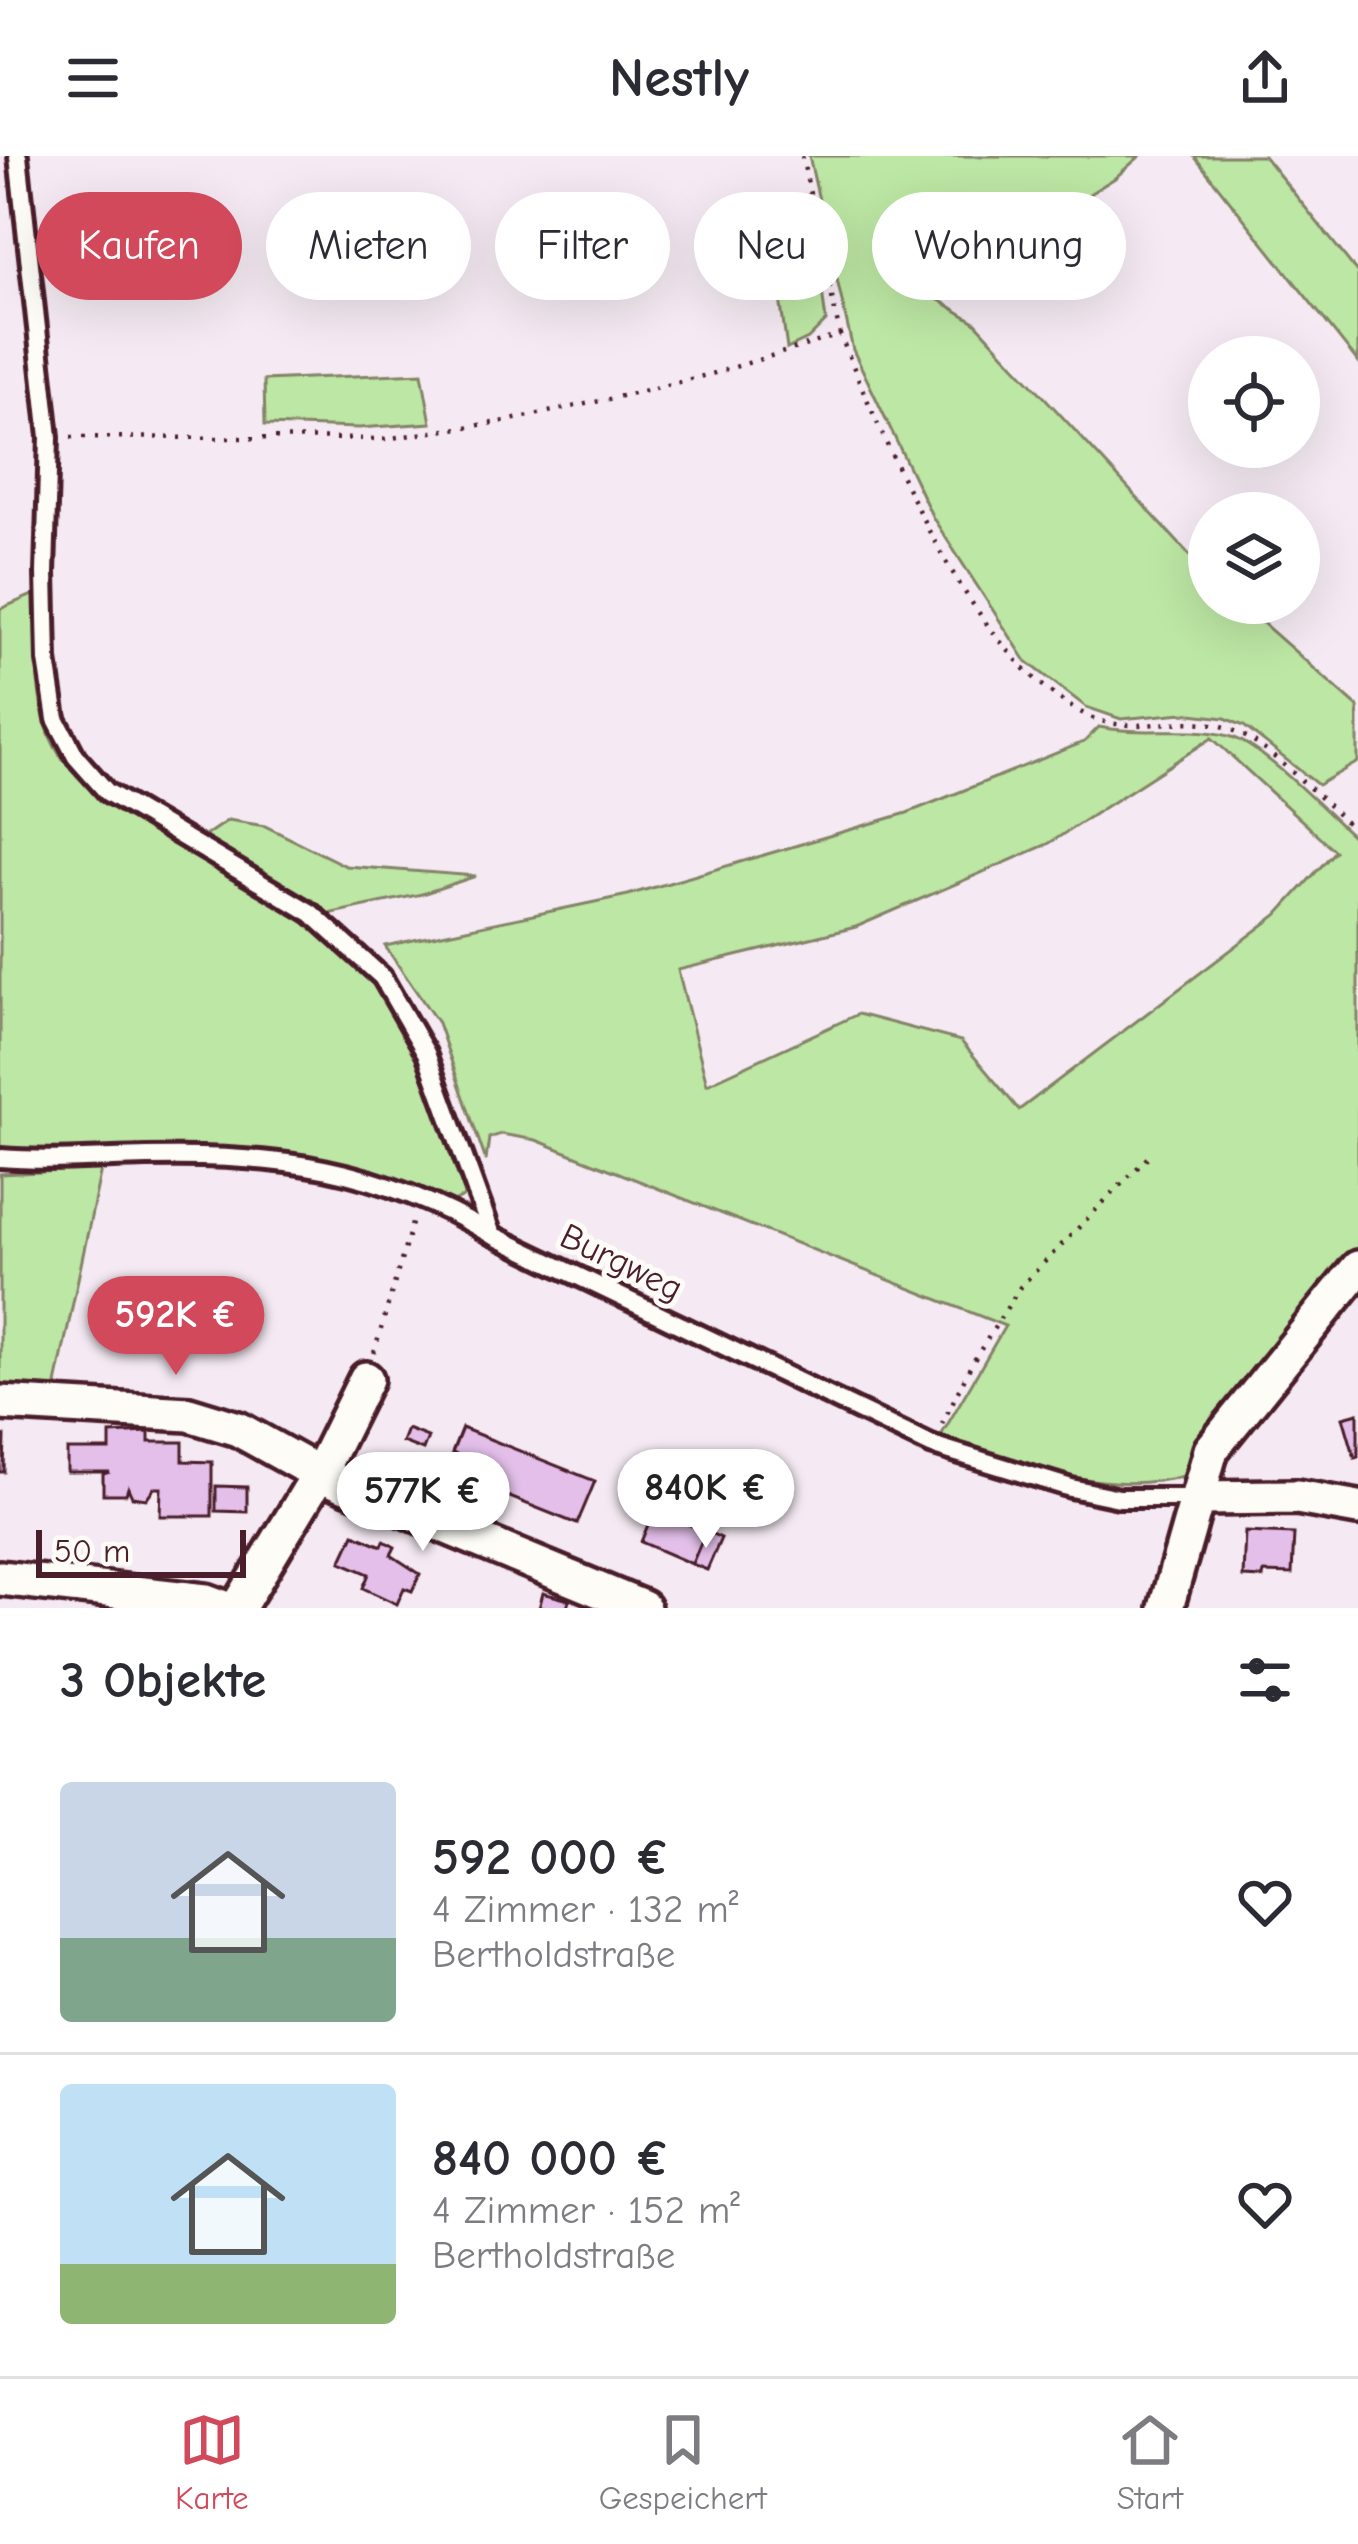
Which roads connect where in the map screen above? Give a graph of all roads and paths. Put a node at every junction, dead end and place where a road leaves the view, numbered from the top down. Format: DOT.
graph roads {
  1 [pos="18,156"];
  2 [pos="802,156"];
  3 [pos="840,335"];
  4 [pos="50,437"];
  5 [pos="1358,834"];
  6 [pos="1151,1154"];
  7 [pos="0,1158"];
  8 [pos="422,1198"];
  9 [pos="492,1234"];
  10 [pos="1358,1268"];
  11 [pos="366,1378"];
  12 [pos="0,1403"];
  13 [pos="931,1445"];
  14 [pos="319,1474"];
  15 [pos="1200,1498"];
  16 [pos="1358,1508"];
  17 [pos="0,1578"];
  18 [pos="225,1608"];
  19 [pos="238,1608"];
  20 [pos="643,1608"];
  21 [pos="1166,1608"];
  1 -- 4 [label="lane"];
  2 -- 3 [label="path"];
  3 -- 4 [label="path"];
  3 -- 5 [label="path"];
  4 -- 9 [label="lane"];
  6 -- 13 [label="path"];
  7 -- 8 [label="lane, Burgweg"];
  8 -- 9 [label="lane, Burgweg"];
  8 -- 11 [label="path"];
  9 -- 13 [label="lane, Burgweg"];
  10 -- 15 [label="street"];
  11 -- 14 [label="street"];
  12 -- 14 [label="street"];
  13 -- 15 [label="lane, Burgweg"];
  14 -- 19 [label="street"];
  14 -- 20 [label="street"];
  15 -- 16 [label="street"];
  15 -- 21 [label="street"];
  17 -- 18 [label="street"];
}
